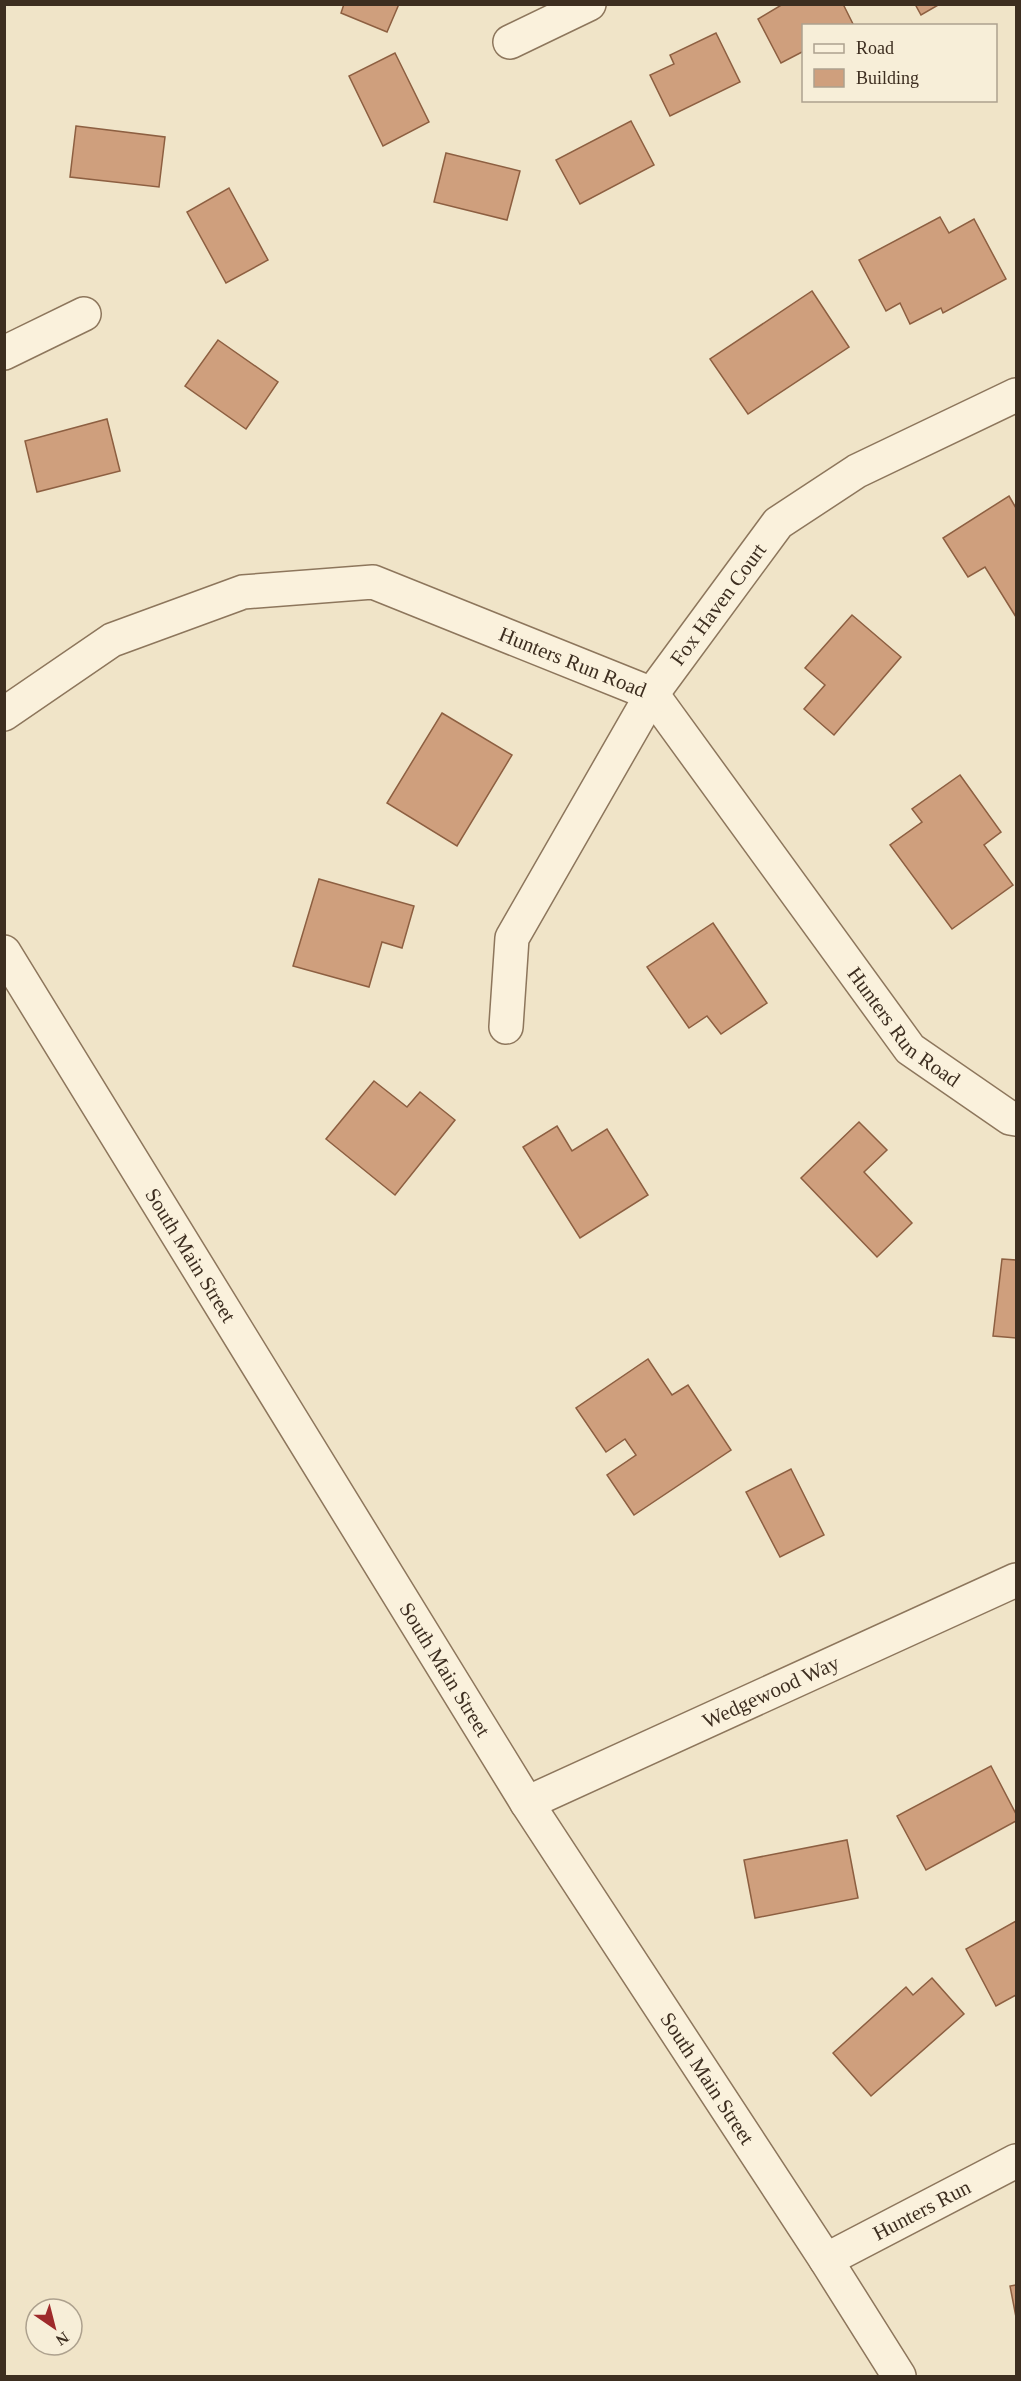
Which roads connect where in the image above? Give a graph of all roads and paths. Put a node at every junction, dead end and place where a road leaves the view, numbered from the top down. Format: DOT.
graph roads {
  1 [pos="590,4"];
  2 [pos="510,42"];
  3 [pos="84,314"];
  4 [pos="4,353"];
  5 [pos="1017,395"];
  6 [pos="652,694"];
  7 [pos="4,714"];
  8 [pos="4,952"];
  9 [pos="506,1027"];
  10 [pos="1017,1119"];
  11 [pos="1017,1580"];
  12 [pos="527,1803"];
  13 [pos="1017,2161"];
  14 [pos="826,2260"];
  15 [pos="899,2376"];
  1 -- 2 [label="street"];
  3 -- 4 [label="street"];
  5 -- 6 [label="street, Fox Haven Court"];
  6 -- 7 [label="street, Hunters Run Road"];
  6 -- 9 [label="street, Fox Haven Court"];
  6 -- 10 [label="street, Hunters Run Road"];
  8 -- 12 [label="street, South Main Street"];
  11 -- 12 [label="street, Wedgewood Way"];
  12 -- 14 [label="street, South Main Street"];
  13 -- 14 [label="street, Hunters Run"];
  14 -- 15 [label="street, South Main Street"];
}
